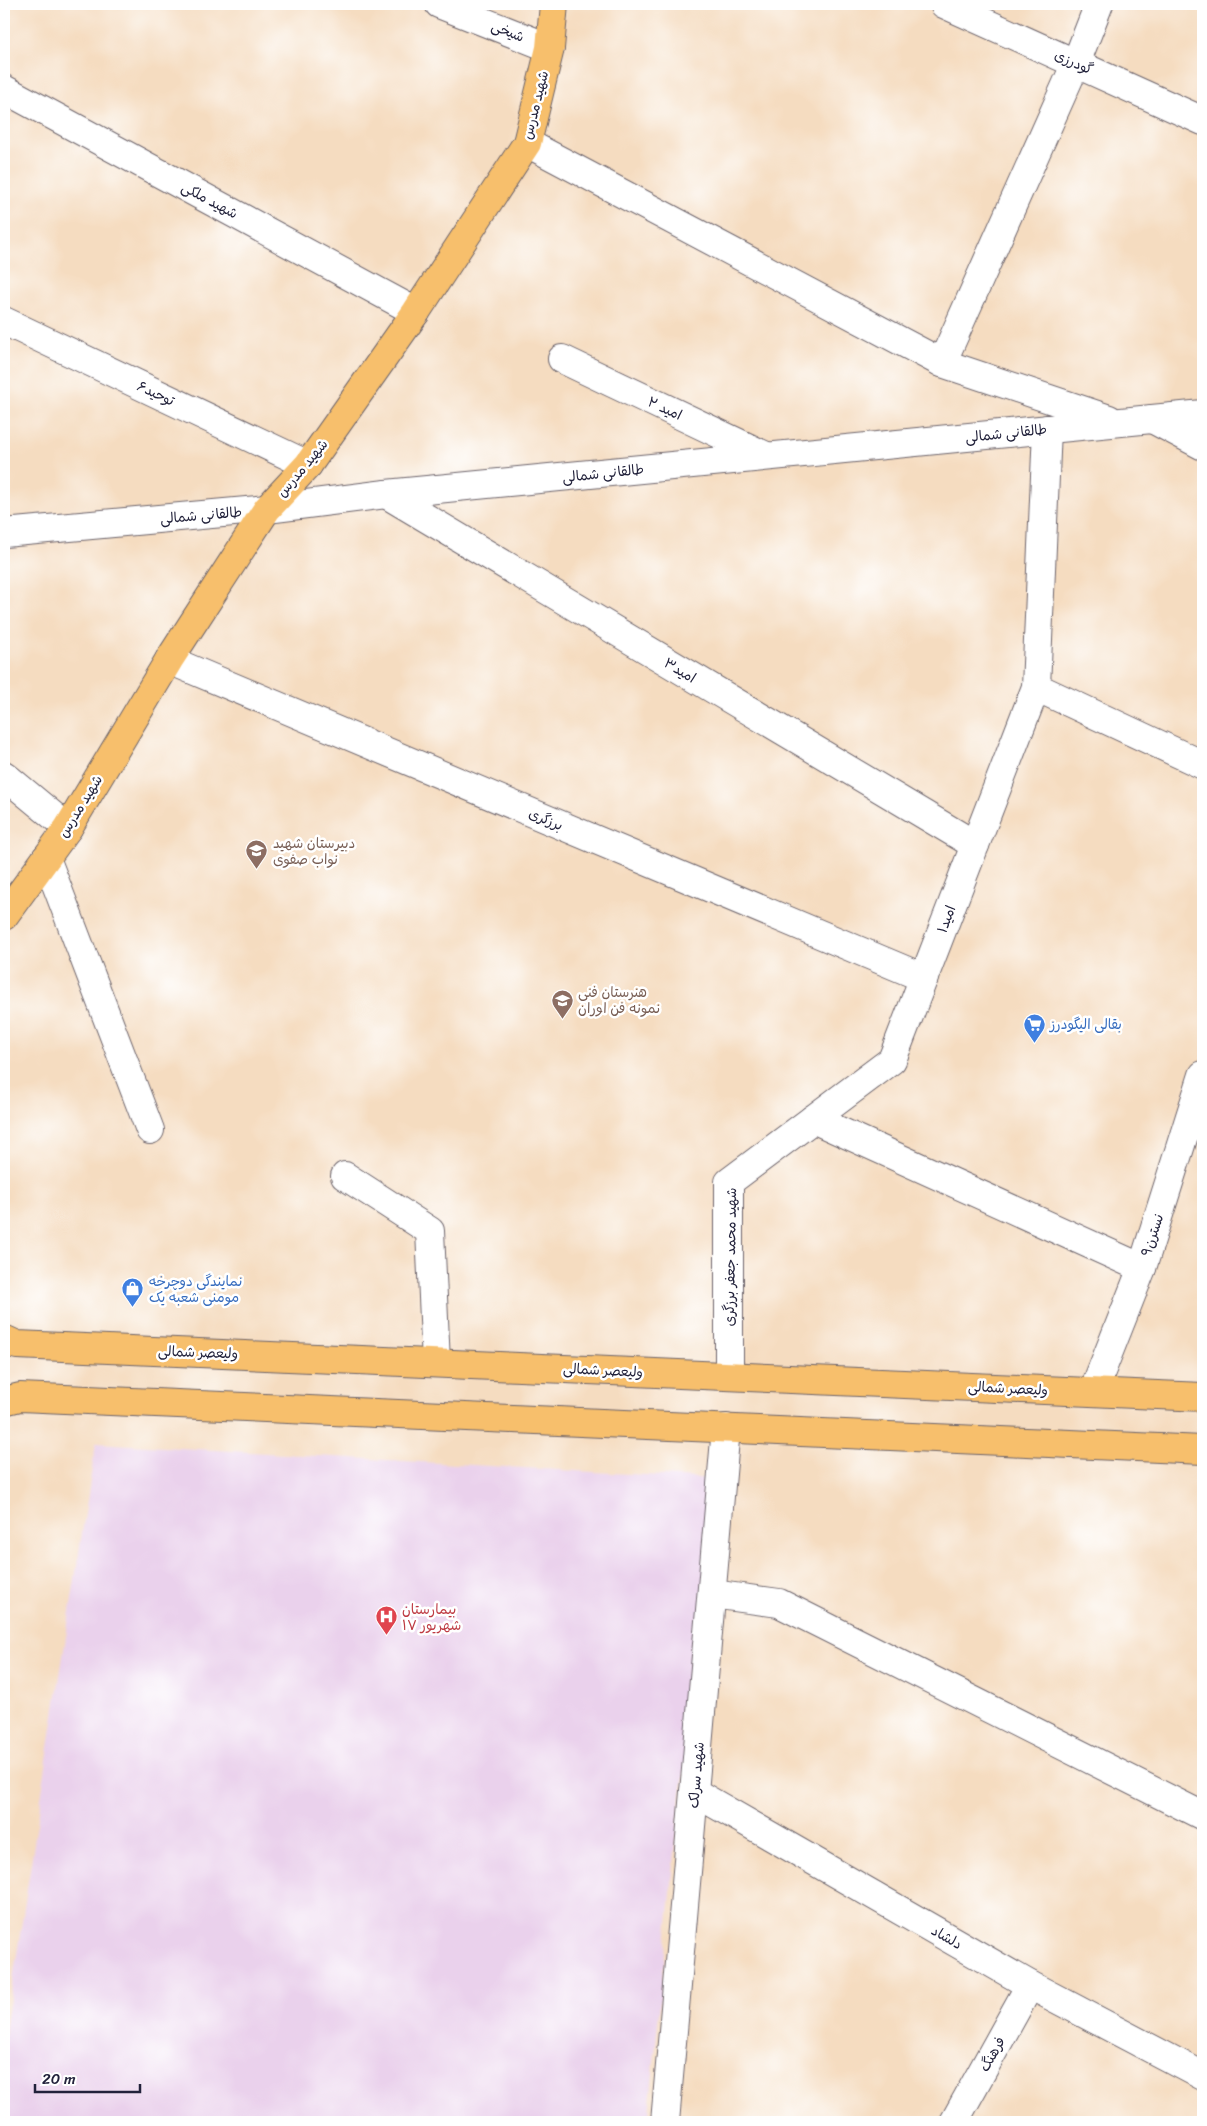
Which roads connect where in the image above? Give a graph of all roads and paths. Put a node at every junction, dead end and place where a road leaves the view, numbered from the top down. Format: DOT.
graph roads {
  1 [pos="439,4"];
  2 [pos="554,4"];
  3 [pos="944,4"];
  4 [pos="1099,4"];
  5 [pos="550,48"];
  6 [pos="1076,63"];
  7 [pos="4,88"];
  8 [pos="1203,121"];
  9 [pos="527,143"];
  10 [pos="416,312"];
  11 [pos="4,321"];
  12 [pos="562,359"];
  13 [pos="942,363"];
  14 [pos="1203,414"];
  15 [pos="1152,419"];
  16 [pos="1118,423"];
  17 [pos="1046,429"];
  18 [pos="1203,446"];
  19 [pos="767,457"];
  20 [pos="308,465"];
  21 [pos="386,494"];
  22 [pos="267,509"];
  23 [pos="4,533"];
  24 [pos="169,660"];
  25 [pos="1036,687"];
  26 [pos="1203,765"];
  27 [pos="4,775"];
  28 [pos="68,828"];
  29 [pos="975,845"];
  30 [pos="46,858"];
  31 [pos="4,916"];
  32 [pos="924,978"];
  33 [pos="1203,1075"];
  34 [pos="814,1119"];
  35 [pos="150,1130"];
  36 [pos="346,1176"];
  37 [pos="1142,1268"];
  38 [pos="4,1339"];
  39 [pos="436,1362"];
  40 [pos="729,1376"];
  41 [pos="1093,1392"];
  42 [pos="1203,1396"];
  43 [pos="4,1401"];
  44 [pos="726,1428"];
  45 [pos="1203,1450"];
  46 [pos="712,1594"];
  47 [pos="694,1792"];
  48 [pos="1203,1816"];
  49 [pos="1030,1985"];
  50 [pos="1203,2076"];
  51 [pos="666,2122"];
  52 [pos="954,2122"];
  1 -- 5 [label="street, شیخی"];
  2 -- 5 [label="main road, شهید مدرس"];
  3 -- 6 [label="street, گودرزی"];
  4 -- 6 [label="street"];
  5 -- 9 [label="main road, شهید مدرس"];
  6 -- 8 [label="street, گودرزی"];
  6 -- 13 [label="street"];
  7 -- 10 [label="street, شهید ملکی"];
  9 -- 10 [label="main road, شهید مدرس"];
  9 -- 13 [label="street"];
  10 -- 20 [label="main road, شهید مدرس"];
  11 -- 20 [label="street, توحید۶"];
  12 -- 19 [label="street, امید ۲"];
  13 -- 16 [label="street"];
  14 -- 15 [label="street, طالقانی شمالی"];
  15 -- 16 [label="street, طالقانی شمالی"];
  15 -- 18 [label="street"];
  16 -- 17 [label="street, طالقانی شمالی"];
  17 -- 19 [label="street, طالقانی شمالی"];
  17 -- 25 [label="street, امید۱"];
  19 -- 21 [label="street, طالقانی شمالی"];
  20 -- 22 [label="main road, شهید مدرس"];
  21 -- 22 [label="street, طالقانی شمالی"];
  21 -- 29 [label="street, امید۳"];
  22 -- 23 [label="street, طالقانی شمالی"];
  22 -- 24 [label="main road, شهید مدرس"];
  24 -- 28 [label="main road, شهید مدرس"];
  24 -- 32 [label="street, برزگری"];
  25 -- 26 [label="street"];
  25 -- 29 [label="street, امید۱"];
  27 -- 28 [label="street"];
  28 -- 30 [label="main road, شهید مدرس"];
  29 -- 32 [label="street, امید۱"];
  30 -- 31 [label="main road, شهید مدرس"];
  30 -- 35 [label="street"];
  32 -- 34 [label="street, امید۱"];
  33 -- 37 [label="street, نسترن۹"];
  34 -- 37 [label="street"];
  34 -- 40 [label="street, شهید محمد جعفر برزگری"];
  36 -- 39 [label="street"];
  37 -- 41 [label="street, نسترن۹"];
  38 -- 39 [label="main road, ولیعصر شمالی"];
  39 -- 40 [label="main road, ولیعصر شمالی"];
  40 -- 41 [label="main road, ولیعصر شمالی"];
  41 -- 42 [label="main road, ولیعصر شمالی"];
  43 -- 44 [label="main road"];
  44 -- 45 [label="main road"];
  44 -- 46 [label="street, شهید سرلک"];
  46 -- 47 [label="street, شهید سرلک"];
  46 -- 48 [label="street"];
  47 -- 49 [label="street, دلشاد"];
  47 -- 51 [label="street, شهید سرلک"];
  49 -- 50 [label="street, دلشاد"];
  49 -- 52 [label="street, فرهنگ"];
}
